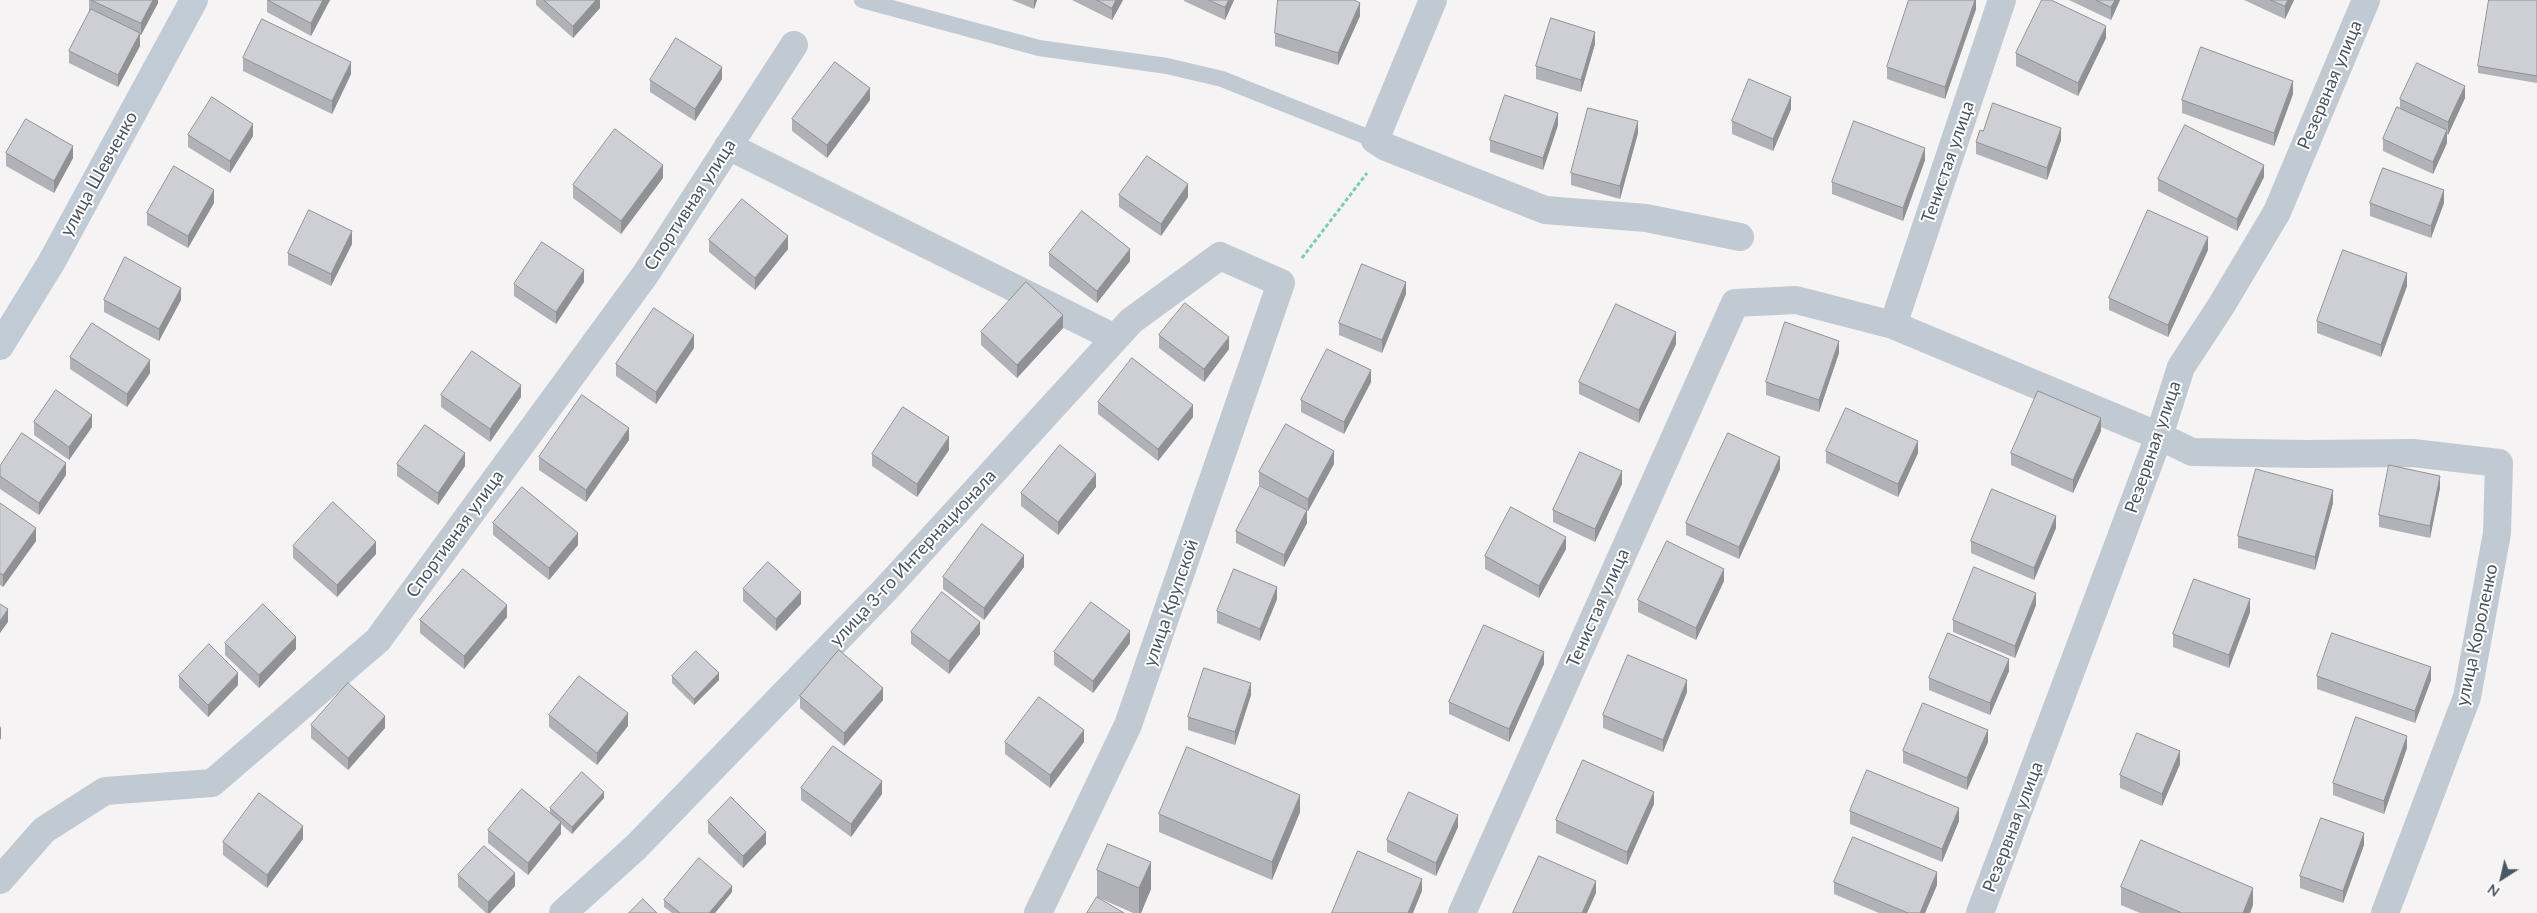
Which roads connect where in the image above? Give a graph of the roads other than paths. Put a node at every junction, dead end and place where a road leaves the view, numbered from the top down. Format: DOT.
graph roads {
  1 [pos="194,0"];
  2 [pos="862,0"];
  3 [pos="1433,0"];
  4 [pos="2002,0"];
  5 [pos="2366,0"];
  6 [pos="794,45"];
  7 [pos="1381,144"];
  8 [pos="728,146"];
  9 [pos="1740,238"];
  10 [pos="1281,284"];
  11 [pos="1893,325"];
  12 [pos="1115,338"];
  13 [pos="0,346"];
  14 [pos="2159,436"];
  15 [pos="0,880"];
  16 [pos="563,913"];
  17 [pos="1038,913"];
  18 [pos="1462,913"];
  19 [pos="1980,913"];
  20 [pos="2385,913"];
  1 -- 13 [label="main road, улица Шевченко"];
  2 -- 7 [label="lane"];
  3 -- 7 [label="street"];
  4 -- 11 [label="street, Тенистая улица"];
  5 -- 14 [label="street, Резервная улица"];
  6 -- 8 [label="street, Спортивная улица"];
  7 -- 9 [label="street"];
  8 -- 12 [label="street"];
  8 -- 15 [label="street, Спортивная улица"];
  10 -- 12 [label="street, улица 3-го Интернационала"];
  10 -- 17 [label="street, улица Крупской"];
  11 -- 14 [label="street"];
  11 -- 18 [label="street, Тенистая улица"];
  12 -- 16 [label="street, улица 3-го Интернационала"];
  14 -- 19 [label="street, Резервная улица"];
  14 -- 20 [label="street, улица Короленко"];
}
